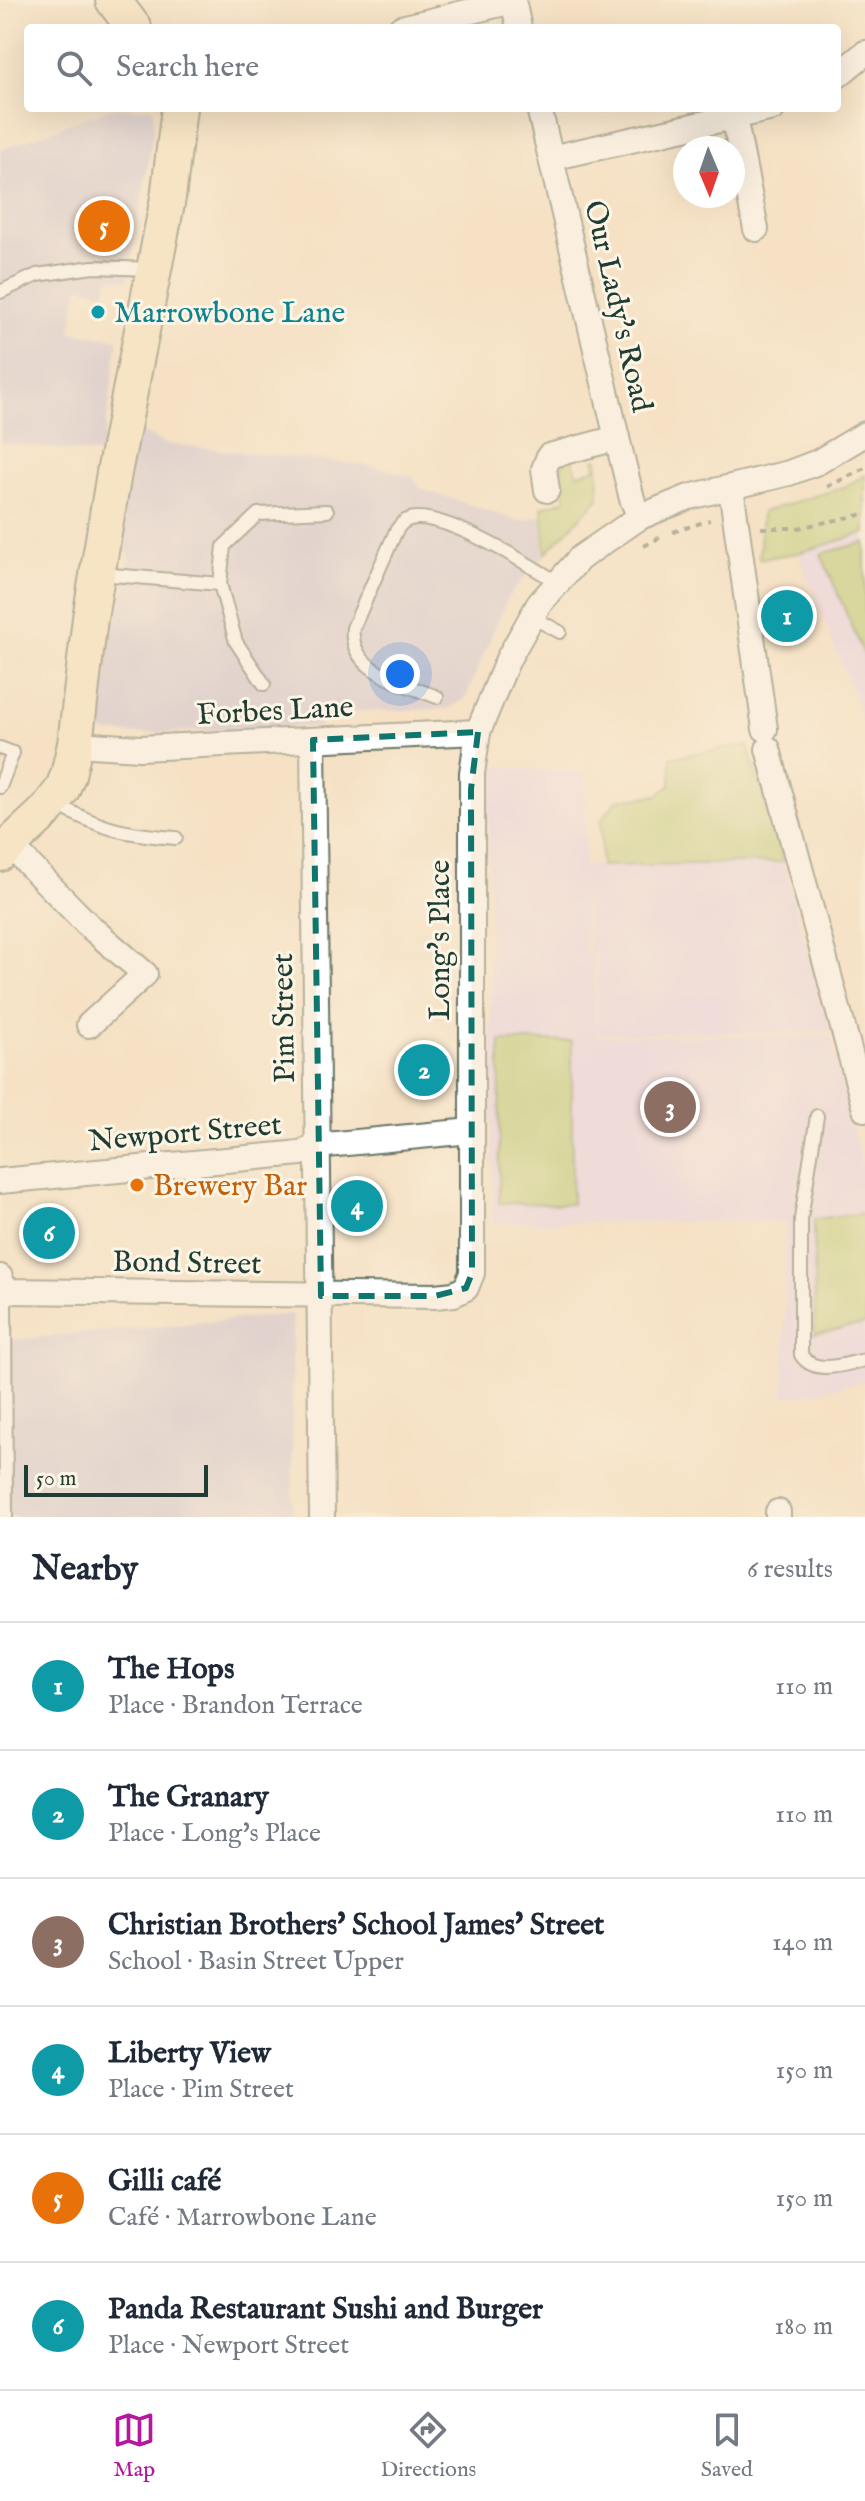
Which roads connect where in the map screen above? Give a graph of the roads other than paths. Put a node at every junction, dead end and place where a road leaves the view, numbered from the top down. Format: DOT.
graph roads {
  1 [pos="113,0"];
  2 [pos="513,0"];
  3 [pos="131,24"];
  4 [pos="417,24"];
  5 [pos="518,24"];
  6 [pos="865,53"];
  7 [pos="841,73"];
  8 [pos="179,112"];
  9 [pos="540,112"];
  10 [pos="756,112"];
  11 [pos="734,117"];
  12 [pos="551,158"];
  13 [pos="756,229"];
  14 [pos="154,269"];
  15 [pos="0,292"];
  16 [pos="865,434"];
  17 [pos="617,438"];
  18 [pos="731,488"];
  19 [pos="547,490"];
  20 [pos="327,511"];
  21 [pos="640,517"];
  22 [pos="97,574"];
  23 [pos="558,583"];
  24 [pos="220,584"];
  25 [pos="532,617"];
  26 [pos="560,632"];
  27 [pos="264,684"];
  28 [pos="437,697"];
  29 [pos="478,732"];
  30 [pos="313,740"];
  31 [pos="75,744"];
  32 [pos="0,748"];
  33 [pos="0,787"];
  34 [pos="53,802"];
  35 [pos="176,838"];
  36 [pos="5,850"];
  37 [pos="89,1025"];
  38 [pos="865,1109"];
  39 [pos="817,1116"];
  40 [pos="471,1131"];
  41 [pos="316,1146"];
  42 [pos="0,1181"];
  43 [pos="2,1284"];
  44 [pos="321,1296"];
  45 [pos="865,1360"];
  46 [pos="6,1517"];
  47 [pos="322,1517"];
  1 -- 3 [label="main road"];
  2 -- 4 [label="street"];
  2 -- 5 [label="street"];
  6 -- 7 [label="street"];
  8 -- 14 [label="main road"];
  9 -- 12 [label="street, Our Lady's Road"];
  10 -- 11 [label="street"];
  11 -- 12 [label="street"];
  11 -- 13 [label="street"];
  12 -- 17 [label="street, Our Lady's Road"];
  14 -- 15 [label="lane"];
  14 -- 22 [label="main road"];
  16 -- 18 [label="street, Long's Place"];
  17 -- 19 [label="street"];
  17 -- 21 [label="street, Our Lady's Road"];
  18 -- 21 [label="street, Long's Place"];
  18 -- 38 [label="street"];
  20 -- 24 [label="lane"];
  21 -- 23 [label="street, Long's Place"];
  22 -- 24 [label="lane"];
  22 -- 31 [label="main road"];
  23 -- 25 [label="street, Long's Place"];
  23 -- 28 [label="lane"];
  24 -- 27 [label="lane"];
  25 -- 26 [label="lane"];
  25 -- 29 [label="street, Long's Place"];
  29 -- 30 [label="street, Forbes Lane"];
  29 -- 40 [label="street, Long's Place"];
  30 -- 31 [label="street, Forbes Lane"];
  30 -- 41 [label="street, Pim Street"];
  31 -- 34 [label="main road"];
  32 -- 33 [label="lane"];
  34 -- 35 [label="lane"];
  34 -- 36 [label="main road"];
  36 -- 37 [label="street"];
  39 -- 45 [label="lane"];
  40 -- 41 [label="street, Newport Street"];
  40 -- 44 [label="street, Long's Place"];
  41 -- 42 [label="street, Newport Street"];
  41 -- 44 [label="street, Pim Street"];
  43 -- 44 [label="street, Bond Street"];
  43 -- 46 [label="lane"];
  44 -- 47 [label="street, Pim Street"];
}
